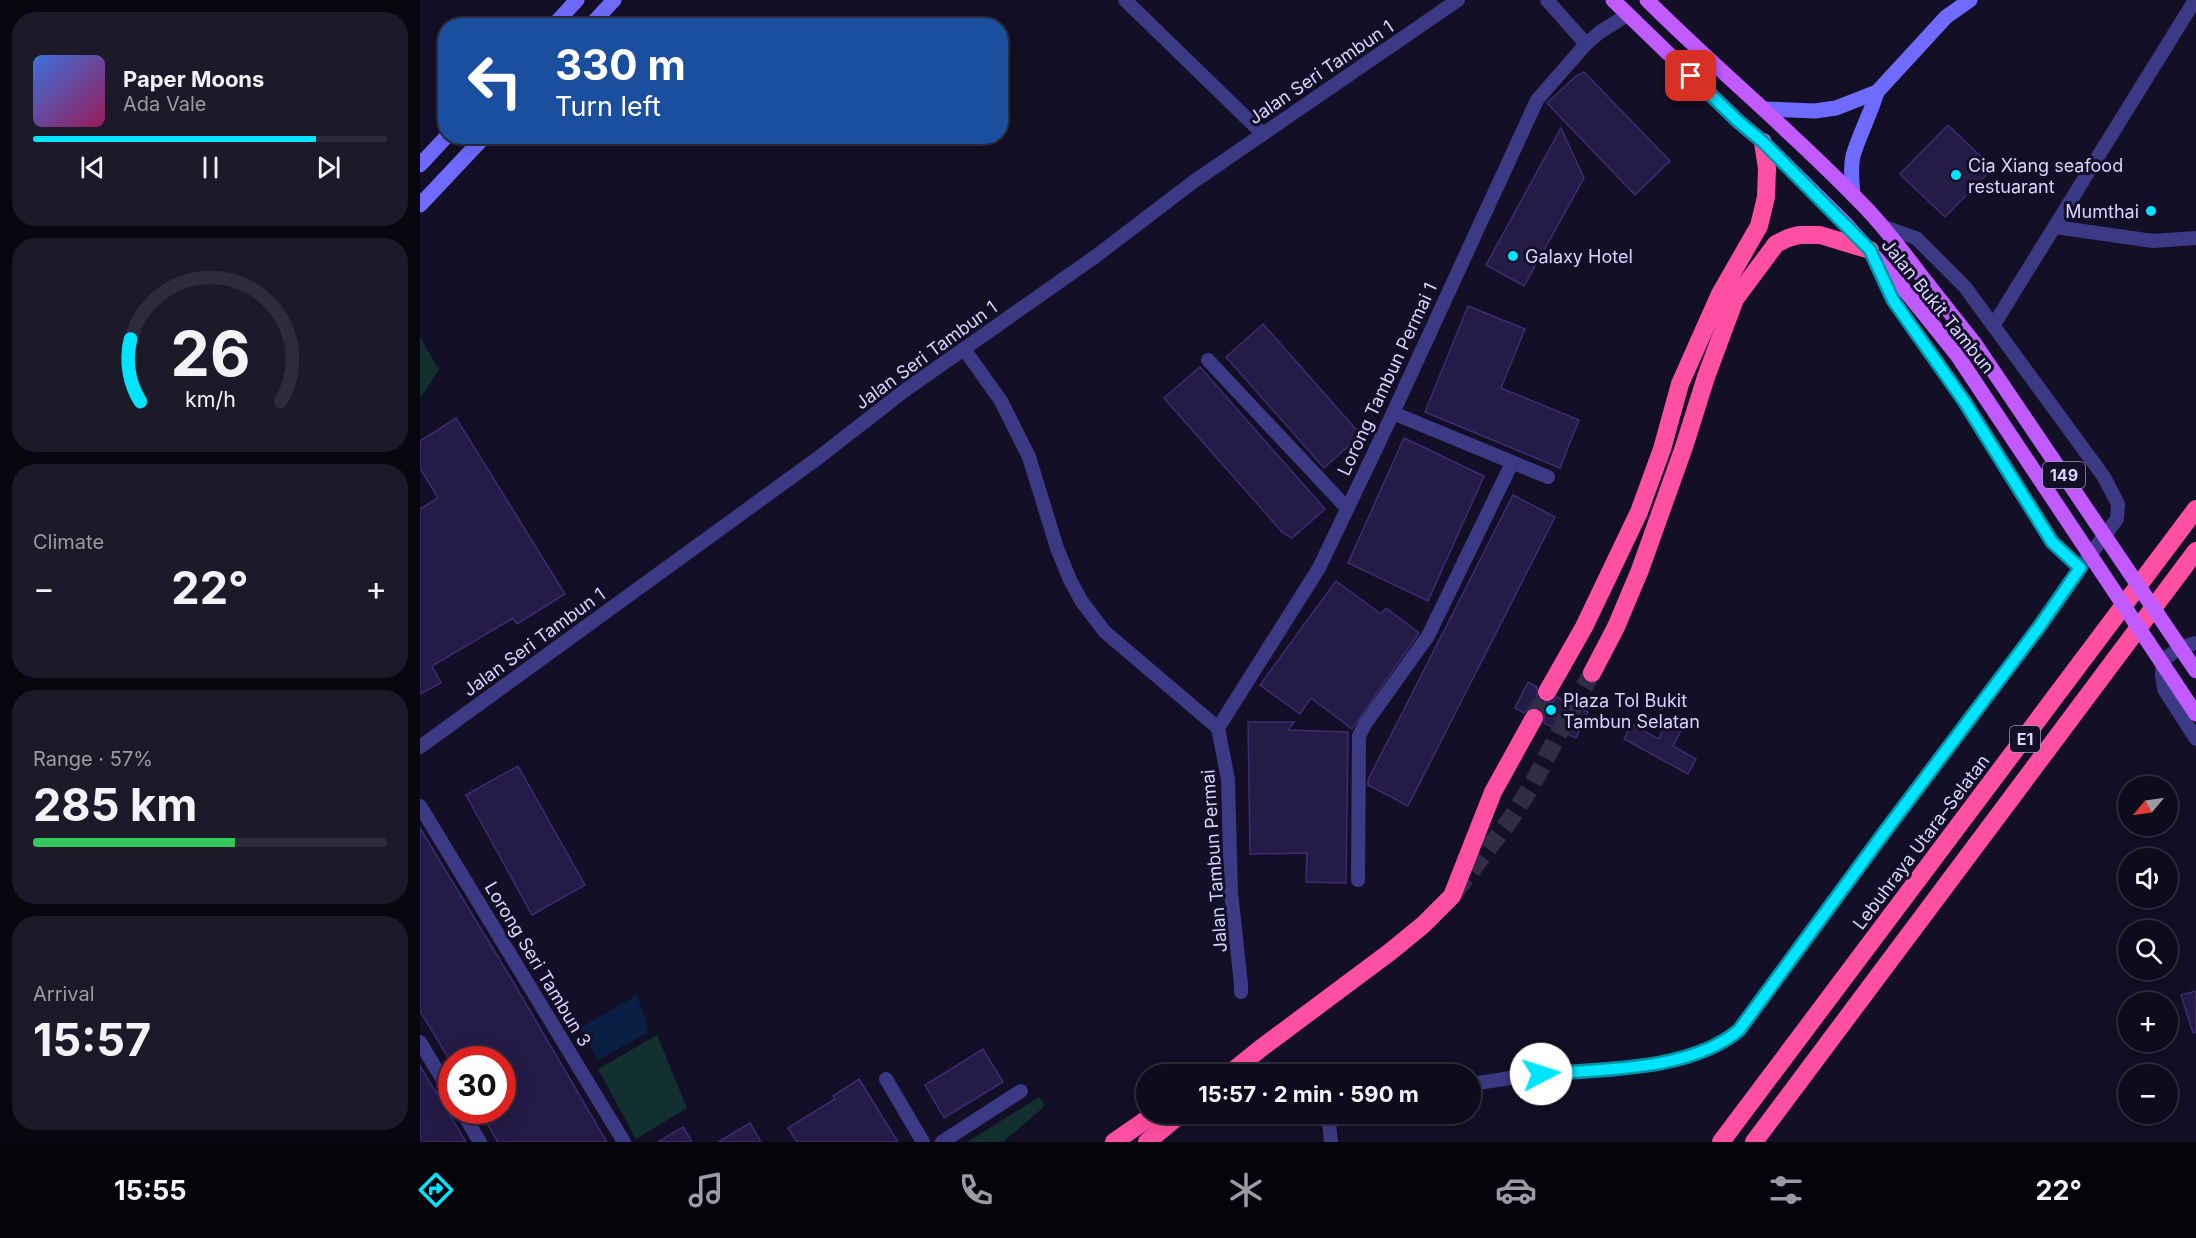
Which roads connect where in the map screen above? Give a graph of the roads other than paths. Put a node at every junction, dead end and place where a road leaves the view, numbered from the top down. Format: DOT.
graph roads {
  1 [pos="577,0"];
  2 [pos="614,0"];
  3 [pos="1125,0"];
  4 [pos="1458,0"];
  5 [pos="1547,0"];
  6 [pos="1613,0"];
  7 [pos="1647,0"];
  8 [pos="1970,0"];
  9 [pos="2195,0"];
  10 [pos="1627,15"];
  11 [pos="560,18"];
  12 [pos="597,18"];
  13 [pos="1586,44"];
  14 [pos="1877,92"];
  15 [pos="1764,109"];
  16 [pos="1263,134"];
  17 [pos="1763,142"];
  18 [pos="440,144"];
  19 [pos="477,144"];
  20 [pos="420,165"];
  21 [pos="1853,195"];
  22 [pos="420,205"];
  23 [pos="1882,226"];
  24 [pos="2055,227"];
  25 [pos="2196,238"];
  26 [pos="1870,250"];
  27 [pos="1993,326"];
  28 [pos="964,349"];
  29 [pos="1208,360"];
  30 [pos="1393,413"];
  31 [pos="1512,463"];
  32 [pos="1548,477"];
  33 [pos="1346,507"];
  34 [pos="2196,509"];
  35 [pos="2196,551"];
  36 [pos="2080,568"];
  37 [pos="2196,643"];
  38 [pos="2196,671"];
  39 [pos="1592,673"];
  40 [pos="1547,692"];
  41 [pos="2196,714"];
  42 [pos="1534,718"];
  43 [pos="1218,728"];
  44 [pos="2196,739"];
  45 [pos="420,747"];
  46 [pos="420,806"];
  47 [pos="1358,880"];
  48 [pos="1240,992"];
  49 [pos="420,1042"];
  50 [pos="1260,1049"];
  51 [pos="1235,1064"];
  52 [pos="1241,1064"];
  53 [pos="438,1072"];
  54 [pos="886,1079"];
  55 [pos="1481,1082"];
  56 [pos="1021,1091"];
  57 [pos="469,1124"];
  58 [pos="1140,1124"];
  59 [pos="1169,1124"];
  60 [pos="1329,1124"];
  61 [pos="480,1142"];
  62 [pos="624,1142"];
  63 [pos="923,1142"];
  64 [pos="942,1142"];
  65 [pos="1114,1142"];
  66 [pos="1147,1142"];
  67 [pos="1331,1142"];
  68 [pos="1721,1142"];
  69 [pos="1754,1142"];
  1 -- 11 [label="main road"];
  2 -- 12 [label="main road"];
  3 -- 16 [label="street"];
  4 -- 16 [label="street, Jalan Seri Tambun 1"];
  5 -- 13 [label="street"];
  6 -- 10 [label="main road, Jalan Bukit Tambun / 149"];
  7 -- 15 [label="main road, Jalan Bukit Tambun / 149"];
  8 -- 14 [label="main road"];
  9 -- 24 [label="street"];
  10 -- 13 [label="street, Lorong Tambun Permai 1"];
  10 -- 17 [label="main road, Jalan Bukit Tambun / 149"];
  13 -- 30 [label="street, Lorong Tambun Permai 1"];
  14 -- 15 [label="main road"];
  14 -- 21 [label="main road"];
  15 -- 21 [label="main road, Jalan Bukit Tambun / 149"];
  16 -- 28 [label="street, Jalan Seri Tambun 1"];
  17 -- 26 [label="main road, Jalan Bukit Tambun / 149"];
  17 -- 40 [label="highway"];
  18 -- 20 [label="main road"];
  19 -- 22 [label="main road"];
  21 -- 23 [label="main road, Jalan Bukit Tambun / 149"];
  23 -- 27 [label="street"];
  23 -- 38 [label="main road, Jalan Bukit Tambun / 149, bridge"];
  24 -- 25 [label="street"];
  24 -- 27 [label="street"];
  26 -- 36 [label="street"];
  26 -- 39 [label="highway"];
  26 -- 41 [label="main road, Jalan Bukit Tambun / 149, bridge"];
  27 -- 36 [label="street"];
  28 -- 43 [label="street"];
  28 -- 45 [label="street, Jalan Seri Tambun 1"];
  29 -- 33 [label="street"];
  30 -- 31 [label="street"];
  30 -- 33 [label="street, Lorong Tambun Permai 1"];
  31 -- 32 [label="street"];
  31 -- 47 [label="street"];
  33 -- 43 [label="street, Lorong Tambun Permai 1"];
  34 -- 68 [label="highway, Lebuhraya Utara–Selatan / E1"];
  35 -- 69 [label="highway, E1"];
  36 -- 55 [label="street"];
  37 -- 44 [label="street"];
  42 -- 50 [label="highway"];
  43 -- 48 [label="street, Jalan Tambun Permai"];
  46 -- 62 [label="street, Lorong Seri Tambun 3"];
  49 -- 53 [label="street"];
  50 -- 51 [label="highway"];
  50 -- 52 [label="highway"];
  54 -- 63 [label="street"];
  56 -- 64 [label="street"];
  57 -- 61 [label="street"];
  58 -- 65 [label="highway"];
  59 -- 66 [label="highway"];
  60 -- 67 [label="street"];
}
